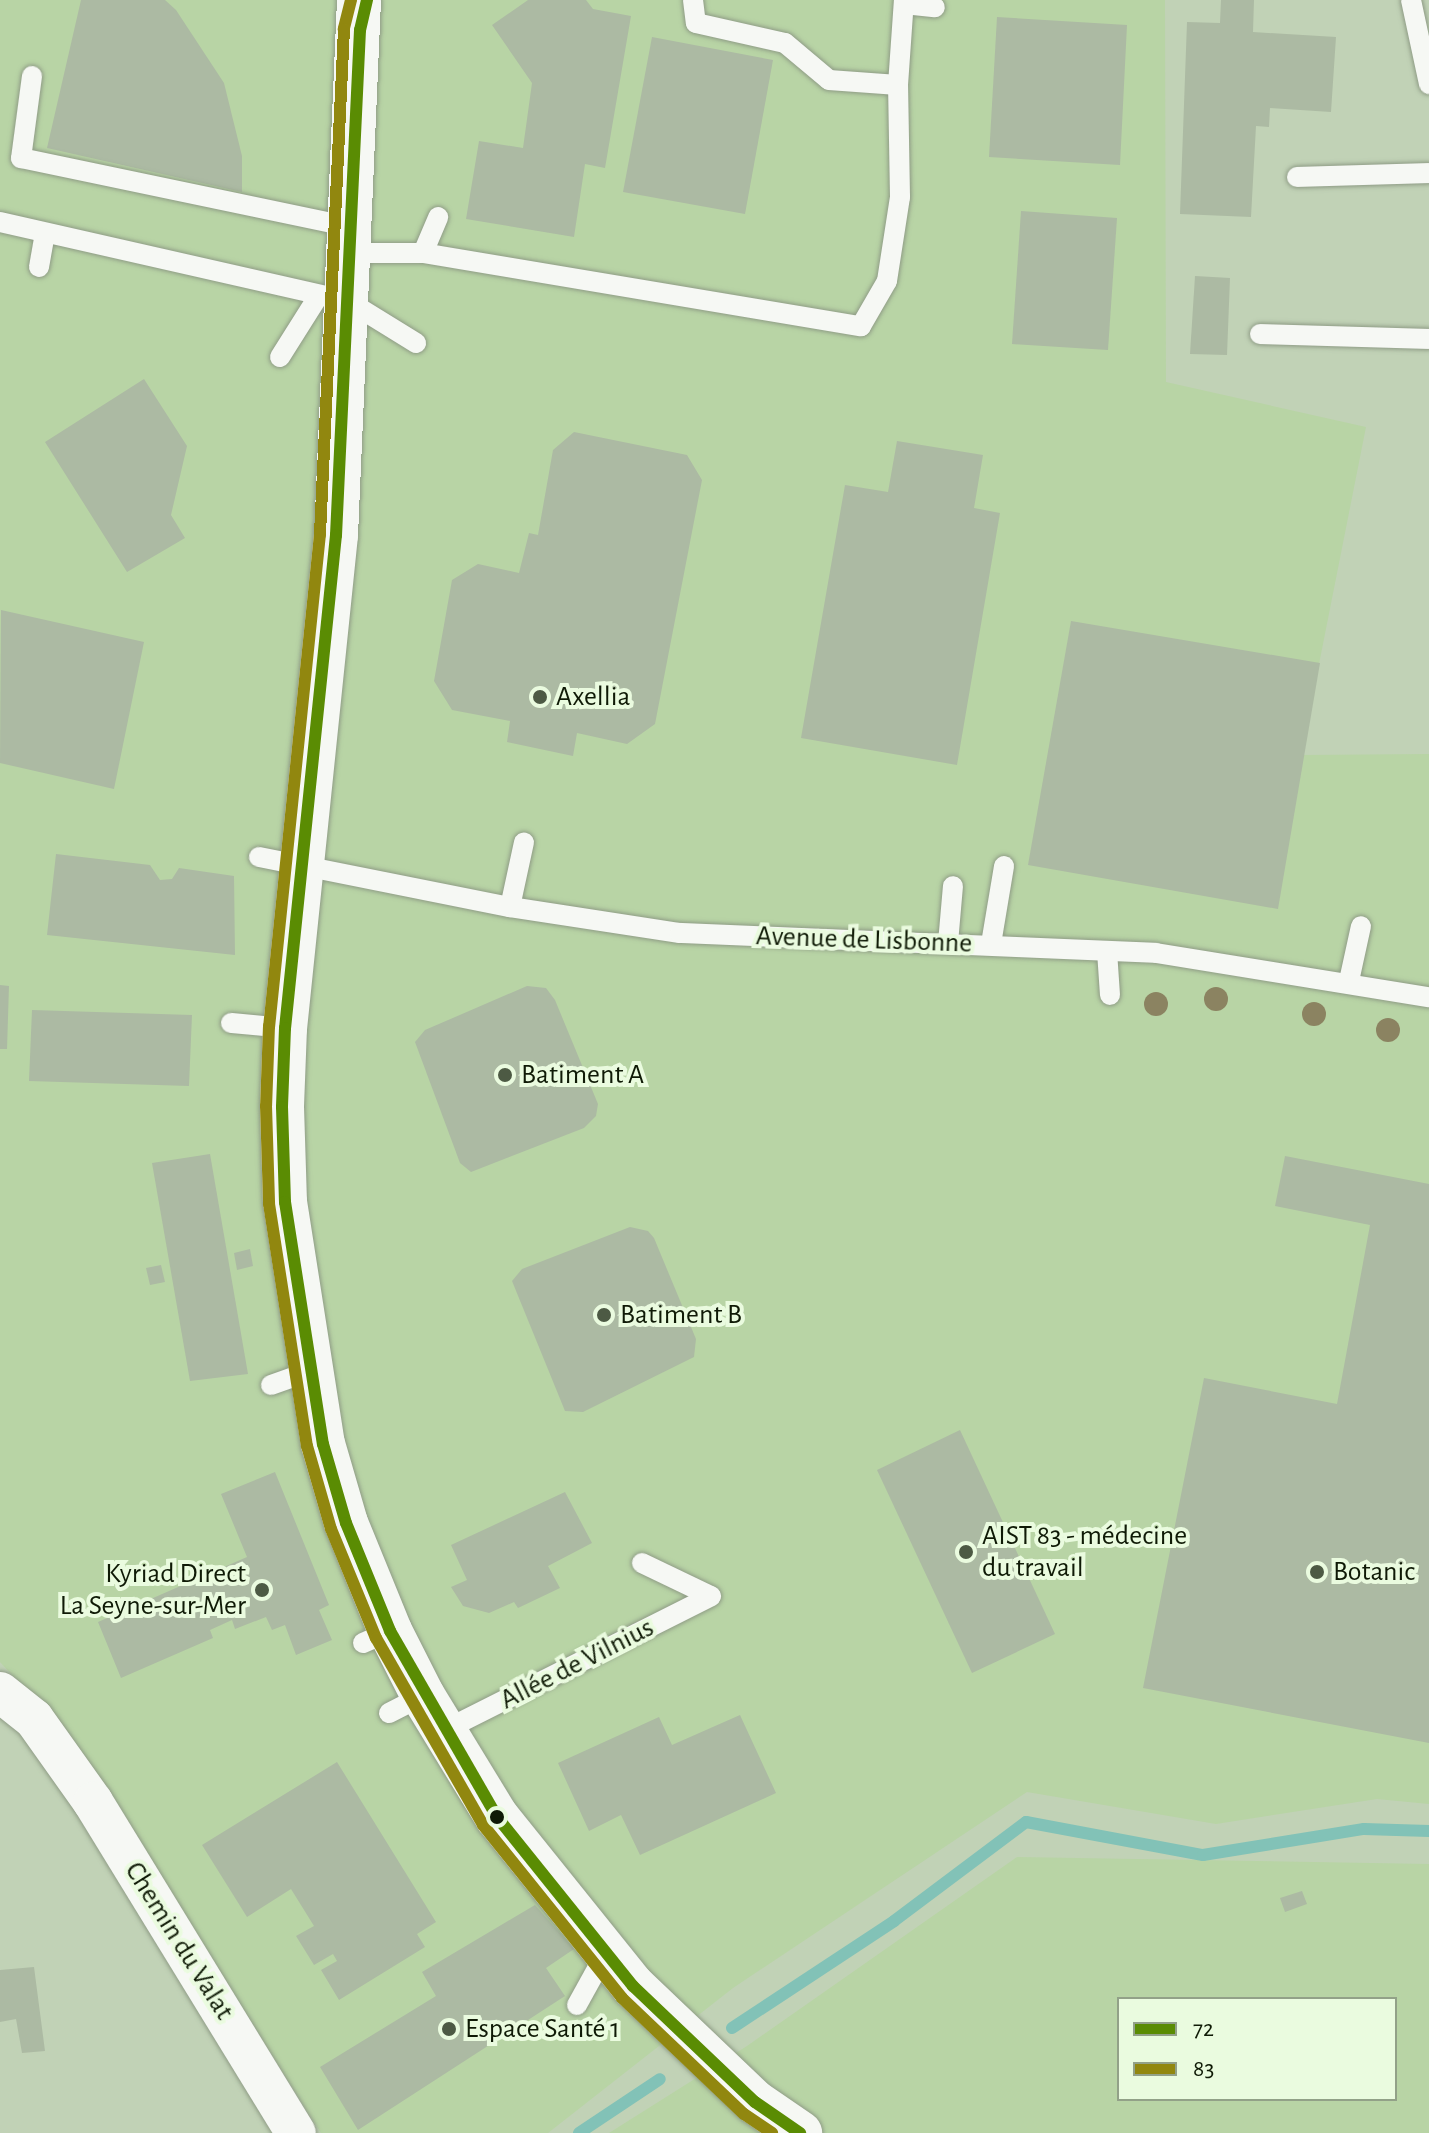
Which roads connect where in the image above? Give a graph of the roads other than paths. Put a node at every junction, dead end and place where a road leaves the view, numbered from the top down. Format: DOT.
graph roads {
  1 [pos="693,0"];
  2 [pos="1411,0"];
  3 [pos="904,2"];
  4 [pos="935,7"];
  5 [pos="362,10"];
  6 [pos="32,76"];
  7 [pos="1429,84"];
  8 [pos="898,85"];
  9 [pos="1429,173"];
  10 [pos="1297,177"];
  11 [pos="438,217"];
  12 [pos="0,222"];
  13 [pos="45,234"];
  14 [pos="350,240"];
  15 [pos="423,253"];
  16 [pos="39,267"];
  17 [pos="333,298"];
  18 [pos="1260,334"];
  19 [pos="1429,339"];
  20 [pos="416,343"];
  21 [pos="280,357"];
  22 [pos="524,842"];
  23 [pos="259,857"];
  24 [pos="302,863"];
  25 [pos="1004,866"];
  26 [pos="953,886"];
  27 [pos="510,907"];
  28 [pos="1361,926"];
  29 [pos="948,943"];
  30 [pos="991,944"];
  31 [pos="1107,951"];
  32 [pos="1349,981"];
  33 [pos="1110,995"];
  34 [pos="1429,997"];
  35 [pos="231,1023"];
  36 [pos="285,1028"];
  37 [pos="642,1563"];
  38 [pos="0,1692"];
  39 [pos="418,1713"];
  40 [pos="604,1956"];
  41 [pos="577,2005"];
  42 [pos="296,2133"];
  43 [pos="800,2133"];
  1 -- 8 [label="lane"];
  2 -- 7 [label="lane"];
  3 -- 4 [label="lane"];
  3 -- 8 [label="lane"];
  5 -- 14 [label="street"];
  6 -- 14 [label="lane"];
  8 -- 15 [label="lane"];
  9 -- 10 [label="lane"];
  11 -- 15 [label="lane"];
  12 -- 13 [label="lane"];
  13 -- 16 [label="lane"];
  13 -- 17 [label="lane"];
  14 -- 15 [label="lane"];
  14 -- 17 [label="street"];
  17 -- 20 [label="lane"];
  17 -- 21 [label="lane"];
  17 -- 24 [label="street"];
  18 -- 19 [label="lane"];
  22 -- 27 [label="lane"];
  23 -- 24 [label="lane, Avenue de Lisbonne"];
  24 -- 27 [label="lane, Avenue de Lisbonne"];
  24 -- 36 [label="street"];
  25 -- 30 [label="lane"];
  26 -- 29 [label="lane"];
  27 -- 29 [label="lane, Avenue de Lisbonne"];
  28 -- 32 [label="lane"];
  29 -- 30 [label="lane, Avenue de Lisbonne"];
  30 -- 31 [label="lane, Avenue de Lisbonne"];
  31 -- 32 [label="lane, Avenue de Lisbonne"];
  31 -- 33 [label="lane"];
  32 -- 34 [label="lane, Avenue de Lisbonne"];
  35 -- 36 [label="lane"];
  36 -- 39 [label="street"];
  37 -- 39 [label="lane, Allée de Vilnius"];
  38 -- 42 [label="street, Chemin du Valat"];
  39 -- 40 [label="street"];
  40 -- 41 [label="lane"];
  40 -- 43 [label="street"];
}
